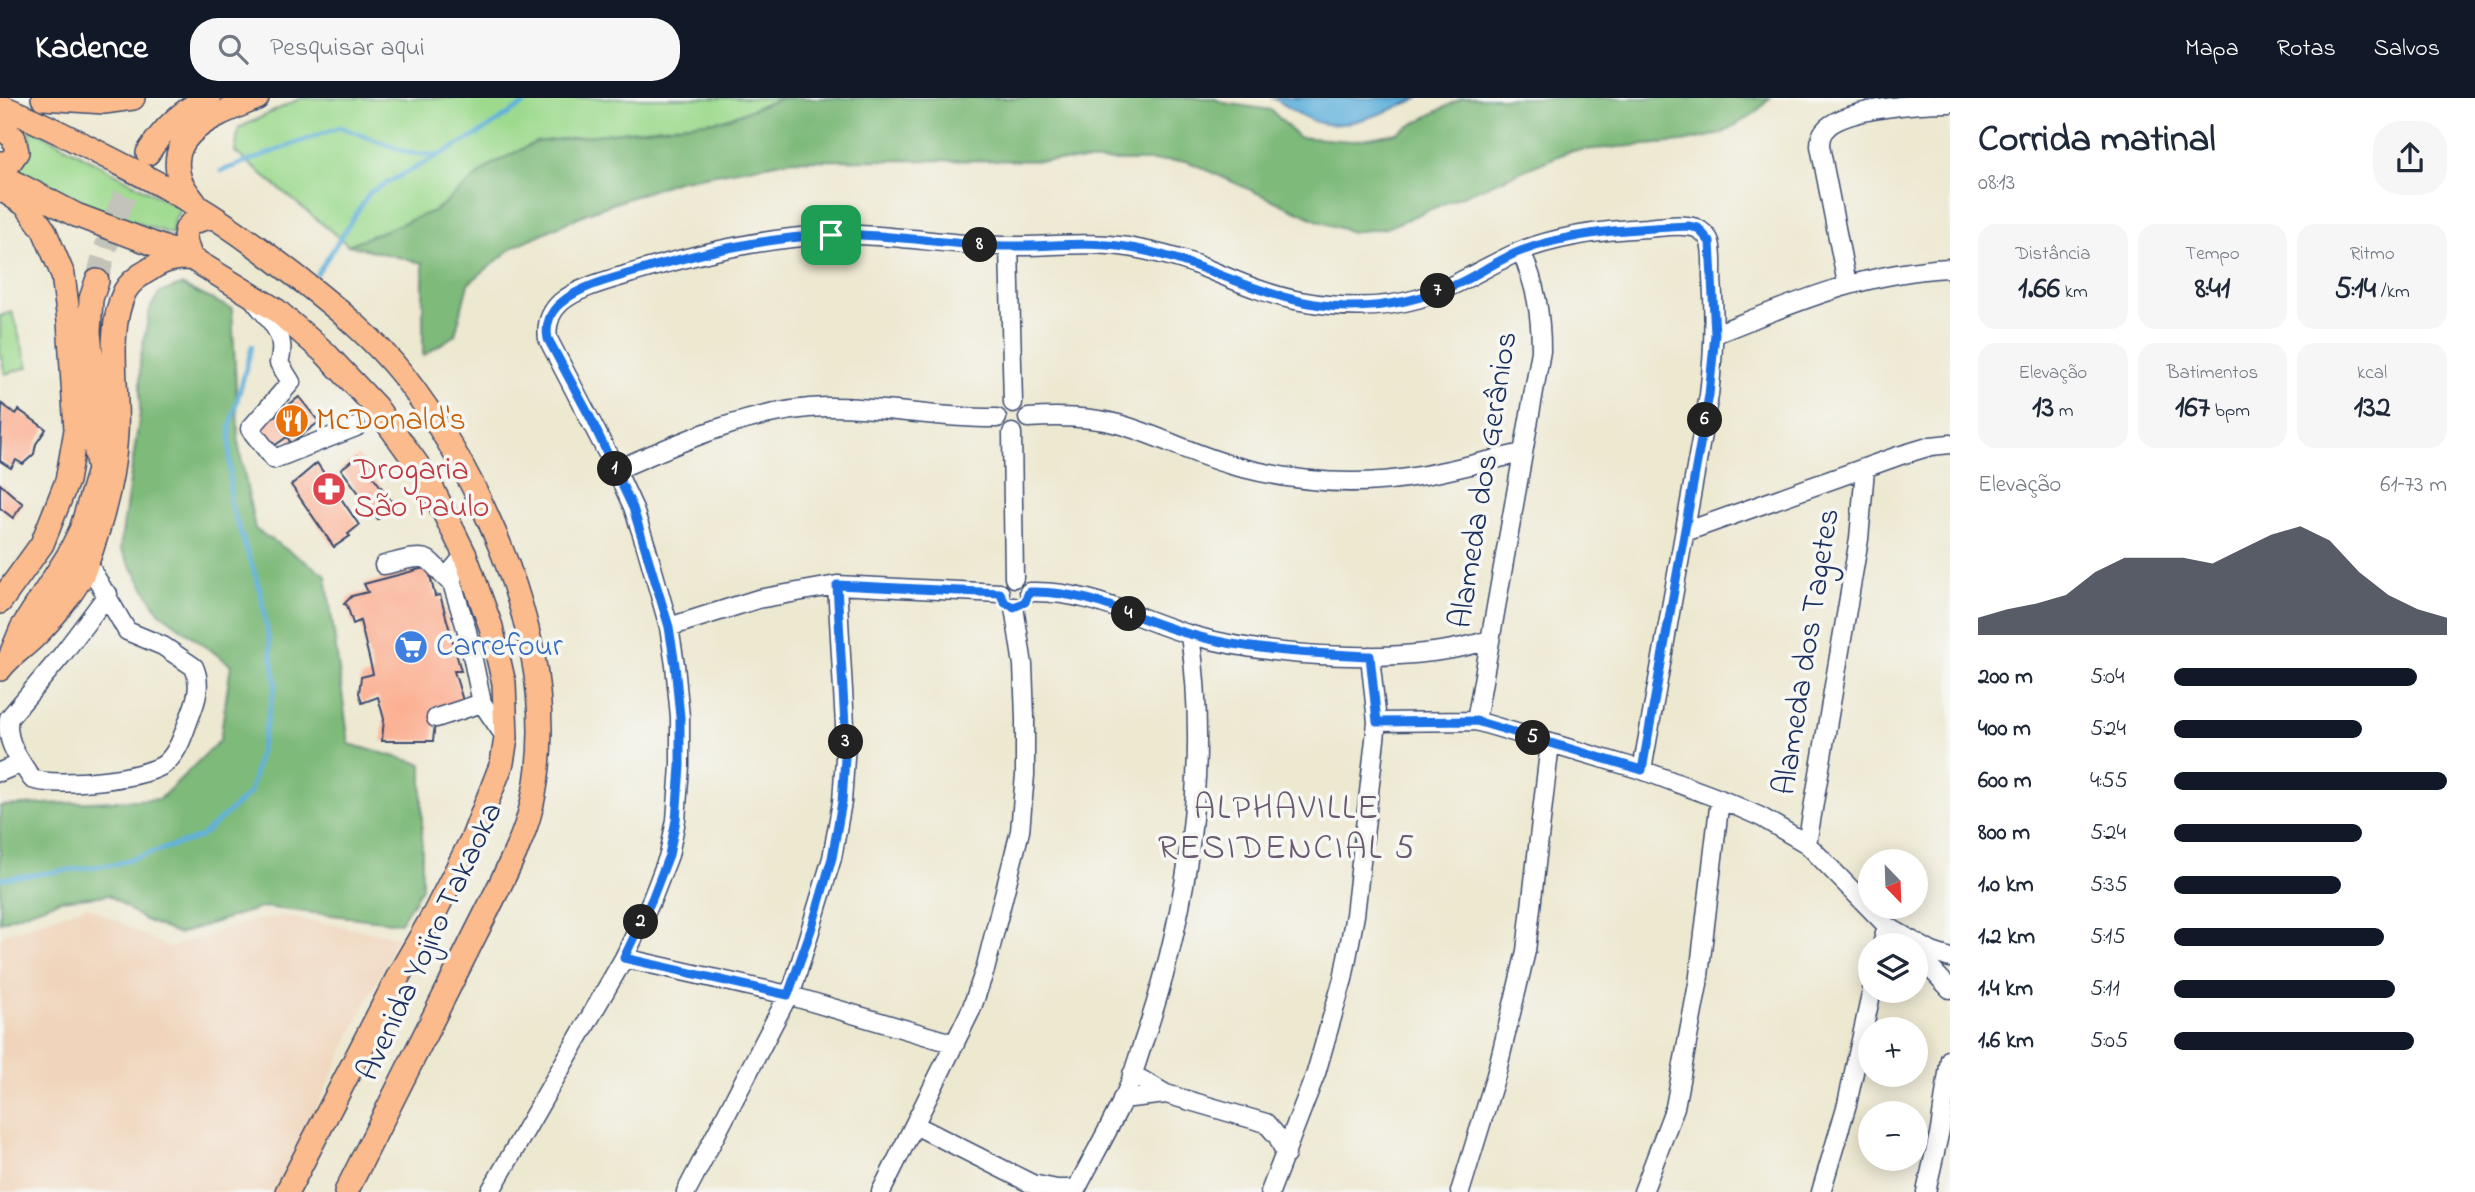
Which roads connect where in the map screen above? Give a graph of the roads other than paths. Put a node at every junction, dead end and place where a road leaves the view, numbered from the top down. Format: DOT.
graph roads {
  1 [pos="43,98"];
  2 [pos="133,98"];
  3 [pos="209,98"];
  4 [pos="257,98"];
  5 [pos="1950,103"];
  6 [pos="0,106"];
  7 [pos="0,127"];
  8 [pos="148,153"];
  9 [pos="0,163"];
  10 [pos="0,175"];
  11 [pos="0,188"];
  12 [pos="205,211"];
  13 [pos="1009,246"];
  14 [pos="1521,251"];
  15 [pos="191,258"];
  16 [pos="1950,268"];
  17 [pos="97,281"];
  18 [pos="1847,284"];
  19 [pos="249,293"];
  20 [pos="1715,334"];
  21 [pos="1013,403"];
  22 [pos="997,418"];
  23 [pos="1028,418"];
  24 [pos="356,427"];
  25 [pos="1013,433"];
  26 [pos="1950,443"];
  27 [pos="95,446"];
  28 [pos="1523,453"];
  29 [pos="1865,469"];
  30 [pos="616,470"];
  31 [pos="1685,532"];
  32 [pos="465,555"];
  33 [pos="87,562"];
  34 [pos="384,565"];
  35 [pos="1014,578"];
  36 [pos="452,583"];
  37 [pos="837,585"];
  38 [pos="1029,592"];
  39 [pos="1000,593"];
  40 [pos="107,594"];
  41 [pos="0,602"];
  42 [pos="1014,607"];
  43 [pos="0,620"];
  44 [pos="669,627"];
  45 [pos="1190,635"];
  46 [pos="1489,640"];
  47 [pos="1370,656"];
  48 [pos="5,663"];
  49 [pos="482,704"];
  50 [pos="436,718"];
  51 [pos="1476,721"];
  52 [pos="1377,722"];
  53 [pos="506,738"];
  54 [pos="1550,743"];
  55 [pos="21,763"];
  56 [pos="1642,770"];
  57 [pos="0,772"];
  58 [pos="1720,799"];
  59 [pos="1807,844"];
  60 [pos="1896,933"];
  61 [pos="1928,950"];
  62 [pos="624,958"];
  63 [pos="1950,958"];
  64 [pos="1928,966"];
  65 [pos="1950,989"];
  66 [pos="788,995"];
  67 [pos="1869,1003"];
  68 [pos="955,1044"];
  69 [pos="1950,1059"];
  70 [pos="1132,1074"];
  71 [pos="1166,1094"];
  72 [pos="1122,1099"];
  73 [pos="1260,1120"];
  74 [pos="1299,1120"];
  75 [pos="915,1125"];
  76 [pos="1944,1148"];
  77 [pos="1286,1155"];
  78 [pos="1035,1188"];
  79 [pos="1076,1190"];
  80 [pos="287,1192"];
  81 [pos="346,1192"];
  82 [pos="490,1192"];
  83 [pos="686,1192"];
  84 [pos="881,1192"];
  85 [pos="1270,1192"];
  86 [pos="1460,1192"];
  87 [pos="1643,1192"];
  88 [pos="1821,1192"];
  89 [pos="1926,1192"];
  1 -- 2 [label="main road"];
  3 -- 8 [label="main road"];
  4 -- 12 [label="main road"];
  5 -- 18 [label="street"];
  6 -- 12 [label="main road, Avenida Yojiro Takaoka"];
  7 -- 9 [label="main road"];
  10 -- 15 [label="main road, Avenida Yojiro Takaoka"];
  11 -- 41 [label="main road"];
  12 -- 15 [label="main road"];
  12 -- 81 [label="main road, Avenida Yojiro Takaoka"];
  13 -- 14 [label="street"];
  13 -- 21 [label="street"];
  13 -- 30 [label="street"];
  14 -- 20 [label="street"];
  14 -- 28 [label="street, Alameda dos Gerânios"];
  15 -- 19 [label="main road, Avenida Yojiro Takaoka"];
  15 -- 33 [label="main road"];
  16 -- 18 [label="street"];
  17 -- 27 [label="main road"];
  18 -- 20 [label="street"];
  19 -- 24 [label="street"];
  19 -- 32 [label="main road, Avenida Yojiro Takaoka"];
  20 -- 31 [label="street"];
  21 -- 22 [label="street"];
  21 -- 23 [label="street"];
  22 -- 25 [label="street"];
  22 -- 30 [label="street"];
  23 -- 25 [label="street"];
  23 -- 28 [label="street"];
  25 -- 35 [label="street"];
  26 -- 29 [label="street"];
  27 -- 43 [label="main road"];
  27 -- 48 [label="main road"];
  28 -- 46 [label="street, Alameda dos Gerânios"];
  29 -- 31 [label="street"];
  29 -- 59 [label="street, Alameda dos Tagetes"];
  30 -- 44 [label="street"];
  31 -- 56 [label="street"];
  32 -- 36 [label="street"];
  32 -- 53 [label="main road, Avenida Yojiro Takaoka"];
  33 -- 40 [label="street"];
  33 -- 48 [label="main road"];
  34 -- 36 [label="street"];
  35 -- 38 [label="street"];
  35 -- 39 [label="street"];
  36 -- 49 [label="street"];
  37 -- 39 [label="street"];
  37 -- 44 [label="street"];
  37 -- 66 [label="street"];
  38 -- 42 [label="street"];
  38 -- 45 [label="street"];
  39 -- 42 [label="street"];
  40 -- 55 [label="street"];
  40 -- 55 [label="street"];
  42 -- 68 [label="street"];
  44 -- 62 [label="street"];
  45 -- 47 [label="street"];
  45 -- 70 [label="street"];
  46 -- 47 [label="street"];
  46 -- 51 [label="street, Alameda dos Gerânios"];
  47 -- 52 [label="street"];
  49 -- 50 [label="street"];
  49 -- 53 [label="street"];
  51 -- 52 [label="street"];
  51 -- 54 [label="street"];
  52 -- 74 [label="street"];
  53 -- 80 [label="main road, Avenida Yojiro Takaoka"];
  54 -- 56 [label="street"];
  54 -- 86 [label="street"];
  55 -- 57 [label="street"];
  56 -- 58 [label="street"];
  58 -- 59 [label="street"];
  58 -- 87 [label="street"];
  59 -- 60 [label="street"];
  61 -- 63 [label="street"];
  62 -- 66 [label="street"];
  62 -- 82 [label="street"];
  64 -- 65 [label="street"];
  66 -- 68 [label="street"];
  66 -- 83 [label="street"];
  67 -- 88 [label="street"];
  68 -- 75 [label="street"];
  69 -- 76 [label="street"];
  70 -- 71 [label="street"];
  70 -- 72 [label="street"];
  71 -- 72 [label="street"];
  71 -- 73 [label="street"];
  72 -- 79 [label="street"];
  73 -- 74 [label="street"];
  73 -- 77 [label="street"];
  74 -- 77 [label="street"];
  75 -- 78 [label="street"];
  75 -- 84 [label="street"];
  76 -- 89 [label="street"];
  77 -- 85 [label="street"];
  78 -- 79 [label="street"];
}
